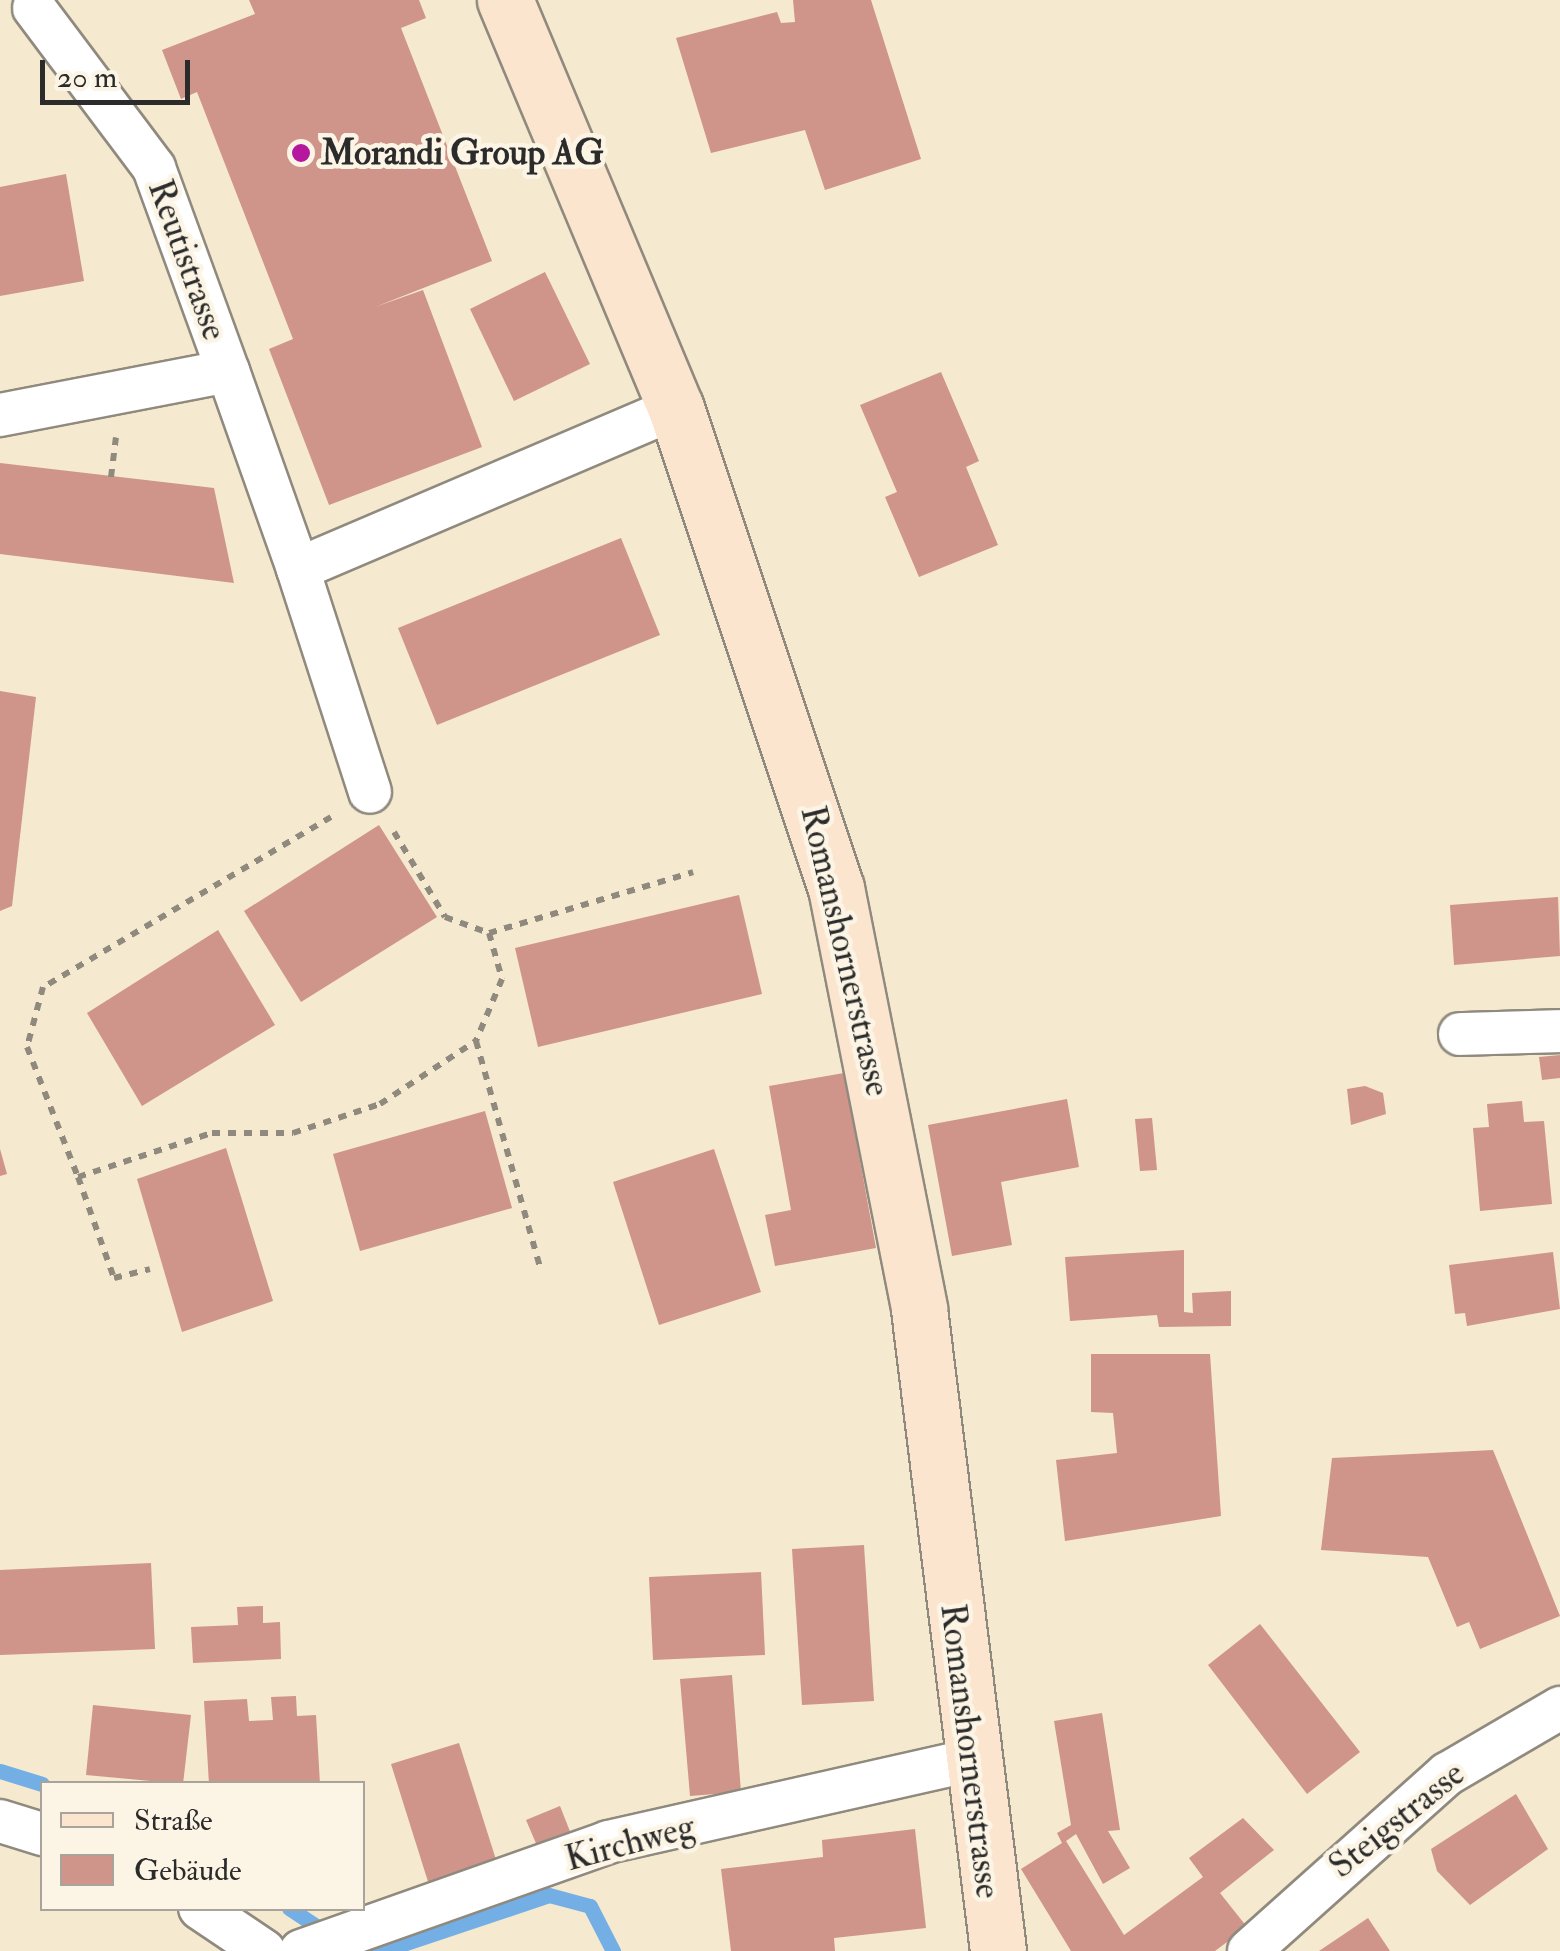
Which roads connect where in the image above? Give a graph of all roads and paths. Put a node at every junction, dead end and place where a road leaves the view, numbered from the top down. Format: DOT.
graph roads {
  1 [pos="505,0"];
  2 [pos="34,8"];
  3 [pos="228,371"];
  4 [pos="676,408"];
  5 [pos="0,415"];
  6 [pos="298,569"];
  7 [pos="370,792"];
  8 [pos="692,872"];
  9 [pos="488,933"];
  10 [pos="1560,1031"];
  11 [pos="1460,1034"];
  12 [pos="476,1041"];
  13 [pos="78,1177"];
  14 [pos="150,1269"];
  15 [pos="541,1270"];
  16 [pos="1560,1708"];
  17 [pos="968,1761"];
  18 [pos="0,1821"];
  19 [pos="40,1833"];
  20 [pos="204,1911"];
  21 [pos="264,1951"];
  22 [pos="301,1951"];
  23 [pos="998,1951"];
  24 [pos="1249,1951"];
  1 -- 4 [label="street, Romanshornerstrasse"];
  2 -- 3 [label="street, Reutistrasse"];
  3 -- 5 [label="street, Reutistrasse"];
  3 -- 6 [label="street, Reutistrasse"];
  4 -- 6 [label="street"];
  4 -- 17 [label="street, Romanshornerstrasse"];
  6 -- 7 [label="street, Reutistrasse"];
  7 -- 9 [label="path"];
  7 -- 13 [label="path"];
  8 -- 9 [label="path"];
  9 -- 12 [label="path"];
  10 -- 11 [label="street"];
  12 -- 13 [label="path"];
  12 -- 15 [label="path"];
  13 -- 14 [label="path"];
  16 -- 24 [label="street, Steigstrasse"];
  17 -- 22 [label="street, Kirchweg"];
  17 -- 23 [label="street, Romanshornerstrasse"];
  18 -- 19 [label="street"];
  20 -- 21 [label="street"];
}
